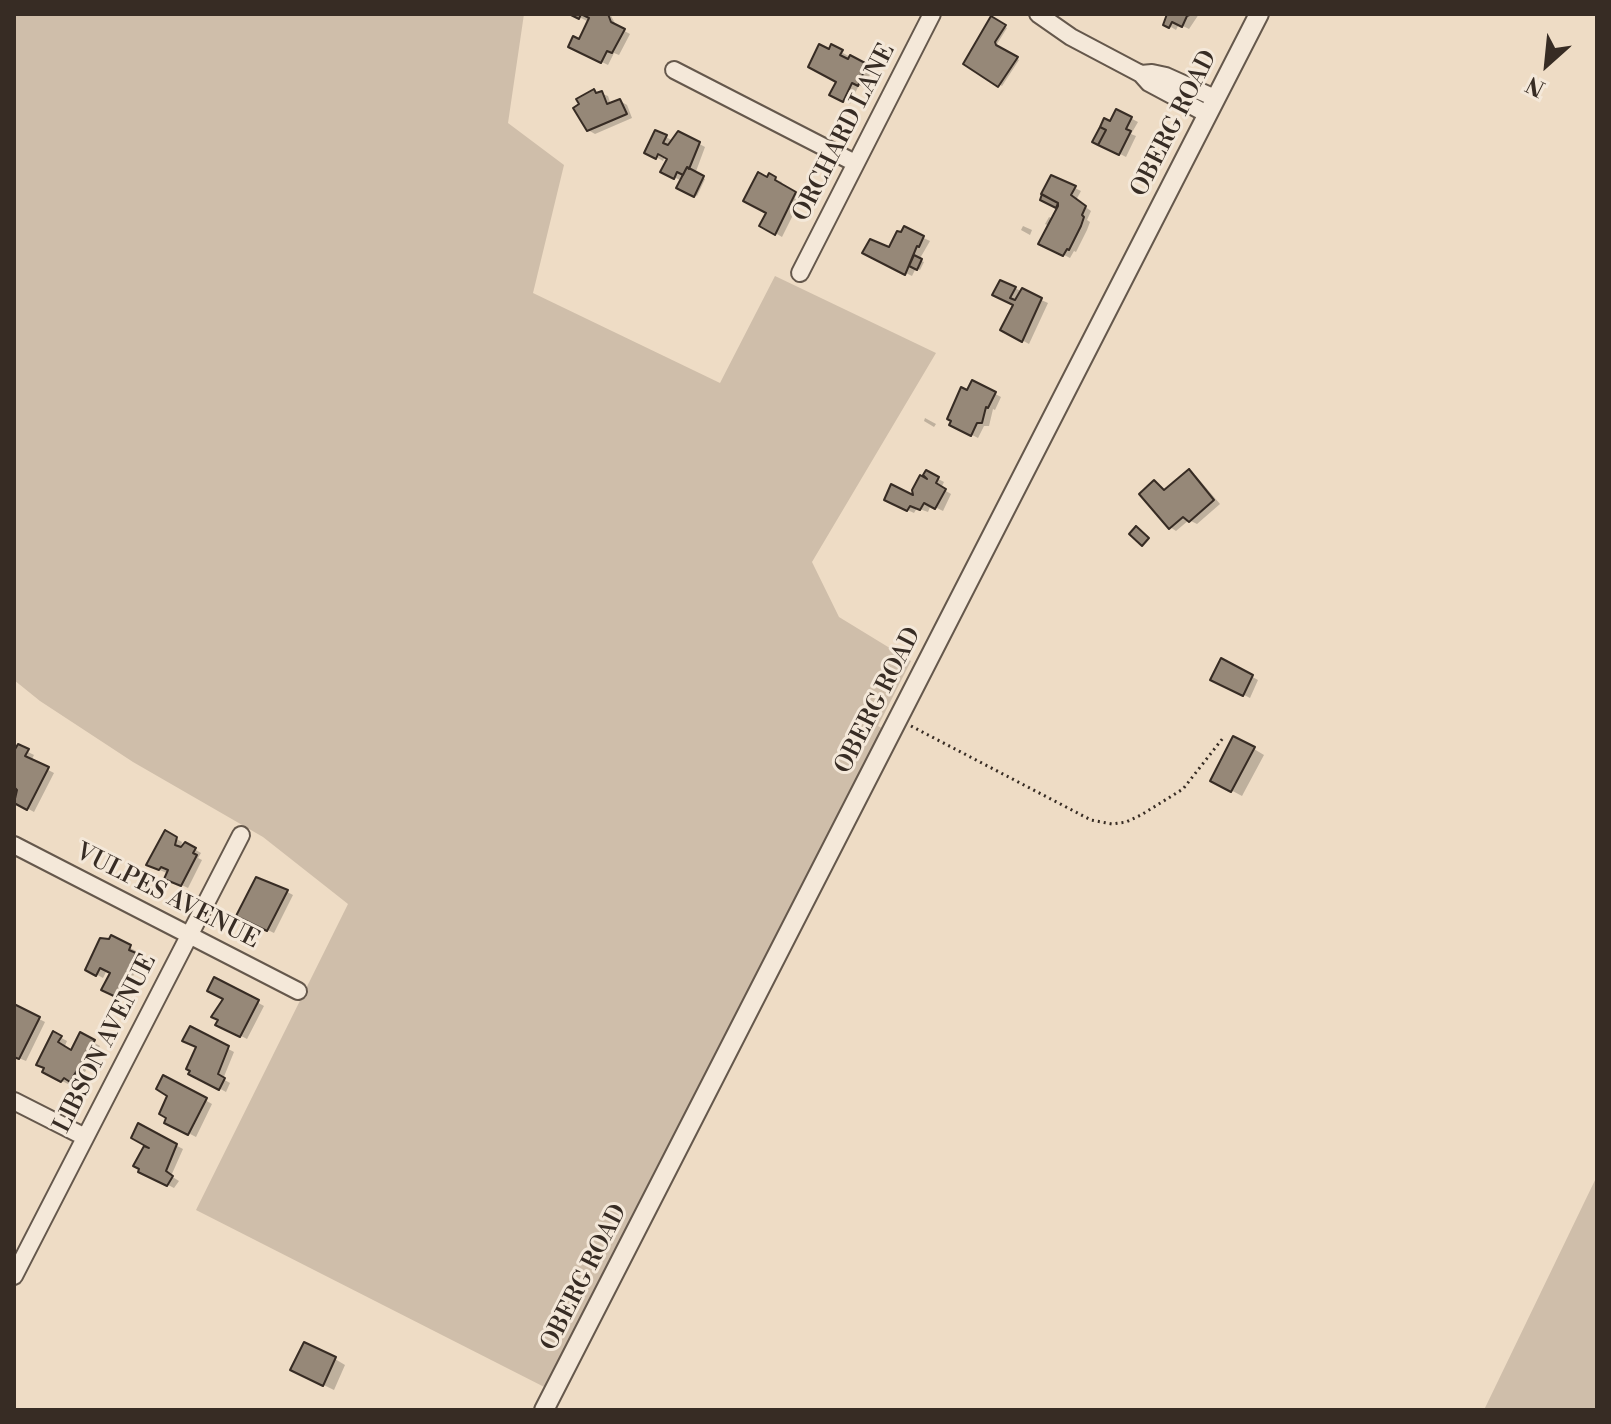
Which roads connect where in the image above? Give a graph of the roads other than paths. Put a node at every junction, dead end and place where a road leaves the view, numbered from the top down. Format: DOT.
graph roads {
  1 [pos="932,14"];
  2 [pos="1038,14"];
  3 [pos="1259,14"];
  4 [pos="674,70"];
  5 [pos="1211,106"];
  6 [pos="855,163"];
  7 [pos="800,273"];
  8 [pos="241,835"];
  9 [pos="14,845"];
  10 [pos="188,936"];
  11 [pos="298,991"];
  12 [pos="14,1101"];
  13 [pos="85,1137"];
  14 [pos="14,1276"];
  15 [pos="544,1410"];
  1 -- 6 [label="street, ORCHARD LANE"];
  2 -- 5 [label="street"];
  3 -- 5 [label="street, OBERG ROAD"];
  4 -- 6 [label="street"];
  5 -- 15 [label="street, OBERG ROAD"];
  6 -- 7 [label="street, ORCHARD LANE"];
  8 -- 10 [label="street, LIBSON AVENUE"];
  9 -- 10 [label="street, VULPES AVENUE"];
  10 -- 11 [label="street, VULPES AVENUE"];
  10 -- 13 [label="street, LIBSON AVENUE"];
  12 -- 13 [label="street"];
  13 -- 14 [label="street, LIBSON AVENUE"];
}
